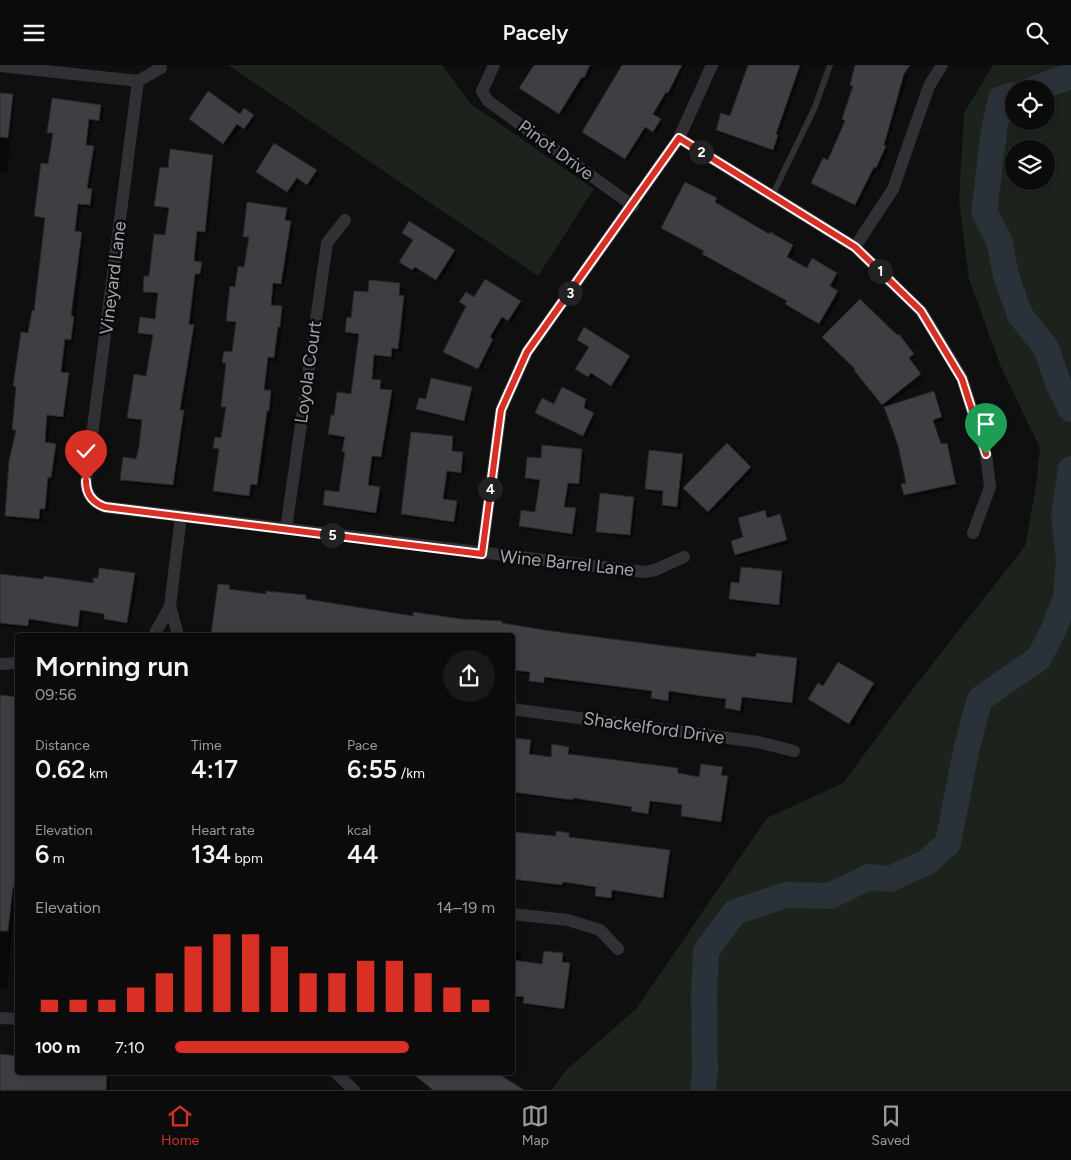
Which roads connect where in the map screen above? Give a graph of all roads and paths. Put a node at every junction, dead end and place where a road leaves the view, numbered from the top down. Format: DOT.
graph roads {
  1 [pos="494,65"];
  2 [pos="712,65"];
  3 [pos="830,65"];
  4 [pos="942,65"];
  5 [pos="0,66"];
  6 [pos="161,68"];
  7 [pos="138,81"];
  8 [pos="679,138"];
  9 [pos="772,196"];
  10 [pos="633,206"];
  11 [pos="345,220"];
  12 [pos="855,247"];
  13 [pos="92,499"];
  14 [pos="181,516"];
  15 [pos="286,529"];
  16 [pos="972,533"];
  17 [pos="482,554"];
  18 [pos="684,557"];
  19 [pos="170,605"];
  20 [pos="155,633"];
  21 [pos="177,633"];
  22 [pos="15,663"];
  23 [pos="0,664"];
  24 [pos="515,709"];
  25 [pos="794,751"];
  26 [pos="515,913"];
  27 [pos="618,949"];
  28 [pos="0,1018"];
  29 [pos="15,1019"];
  30 [pos="338,1075"];
  31 [pos="354,1090"];
  1 -- 10 [label="street, Pinot Drive"];
  2 -- 8 [label="street"];
  3 -- 9 [label="lane"];
  4 -- 12 [label="street"];
  5 -- 7 [label="street"];
  6 -- 7 [label="street"];
  7 -- 13 [label="street, Vineyard Lane"];
  8 -- 9 [label="street"];
  8 -- 10 [label="street"];
  9 -- 12 [label="street"];
  10 -- 17 [label="street"];
  11 -- 15 [label="street, Loyola Court"];
  12 -- 16 [label="street"];
  13 -- 14 [label="street, Wine Barrel Lane"];
  14 -- 15 [label="street, Wine Barrel Lane"];
  14 -- 19 [label="street"];
  15 -- 17 [label="street, Wine Barrel Lane"];
  17 -- 18 [label="street, Wine Barrel Lane"];
  19 -- 20 [label="street"];
  19 -- 21 [label="street"];
  22 -- 23 [label="street"];
  24 -- 25 [label="street, Shackelford Drive"];
  26 -- 27 [label="street"];
  28 -- 29 [label="street"];
  30 -- 31 [label="street"];
}
